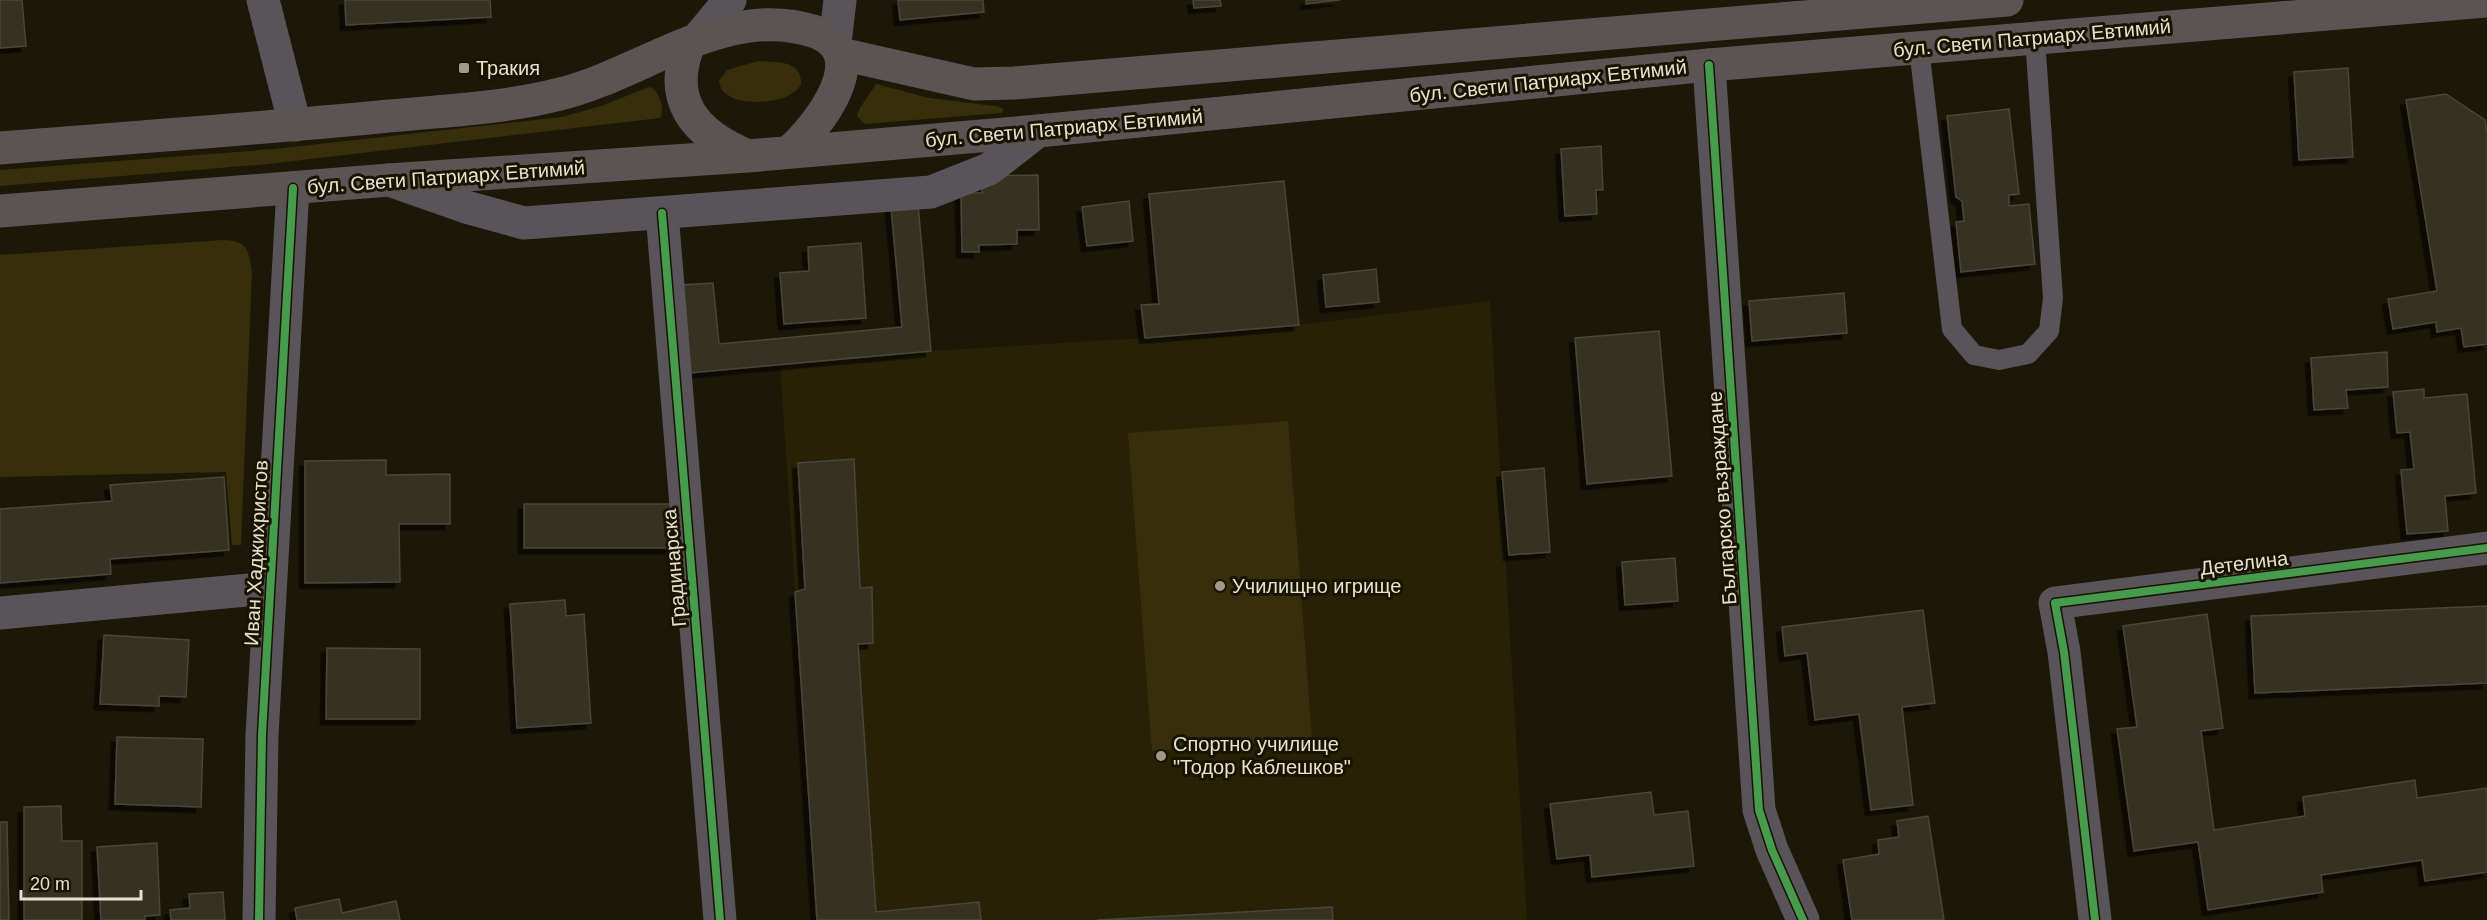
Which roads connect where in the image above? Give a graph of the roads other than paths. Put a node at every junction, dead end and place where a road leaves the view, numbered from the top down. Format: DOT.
graph roads {
  1 [pos="262,0"];
  2 [pos="730,0"];
  3 [pos="840,0"];
  4 [pos="2007,0"];
  5 [pos="2487,1"];
  6 [pos="2035,38"];
  7 [pos="694,40"];
  8 [pos="1919,48"];
  9 [pos="838,49"];
  10 [pos="1709,65"];
  11 [pos="295,125"];
  12 [pos="1038,131"];
  13 [pos="0,148"];
  14 [pos="789,152"];
  15 [pos="748,156"];
  16 [pos="389,180"];
  17 [pos="293,188"];
  18 [pos="0,211"];
  19 [pos="662,213"];
  20 [pos="2487,548"];
  21 [pos="270,588"];
  22 [pos="0,613"];
  23 [pos="259,920"];
  24 [pos="720,920"];
  25 [pos="1803,920"];
  26 [pos="2095,920"];
  1 -- 11 [label="street"];
  2 -- 7 [label="street"];
  3 -- 9 [label="street"];
  4 -- 9 [label="main road, бул. Свети Патриарх Евтимий"];
  5 -- 6 [label="main road, бул. Свети Патриарх Евтимий"];
  6 -- 8 [label="main road, бул. Свети Патриарх Евтимий"];
  6 -- 8 [label="lane"];
  7 -- 9 [label="main road"];
  7 -- 11 [label="main road"];
  7 -- 15 [label="main road"];
  8 -- 10 [label="main road, бул. Свети Патриарх Евтимий"];
  9 -- 14 [label="main road"];
  10 -- 12 [label="main road, бул. Свети Патриарх Евтимий"];
  10 -- 25 [label="street, Българско възраждане"];
  11 -- 13 [label="main road"];
  12 -- 14 [label="main road, бул. Свети Патриарх Евтимий"];
  12 -- 19 [label="street"];
  14 -- 15 [label="main road"];
  15 -- 16 [label="main road, бул. Свети Патриарх Евтимий"];
  16 -- 17 [label="main road, бул. Свети Патриарх Евтимий"];
  16 -- 19 [label="street"];
  17 -- 18 [label="main road, бул. Свети Патриарх Евтимий"];
  17 -- 21 [label="street, Иван Хаджихристов"];
  19 -- 24 [label="street, Градинарска"];
  20 -- 26 [label="street, Детелина"];
  21 -- 22 [label="street"];
  21 -- 23 [label="street, Иван Хаджихристов"];
}
